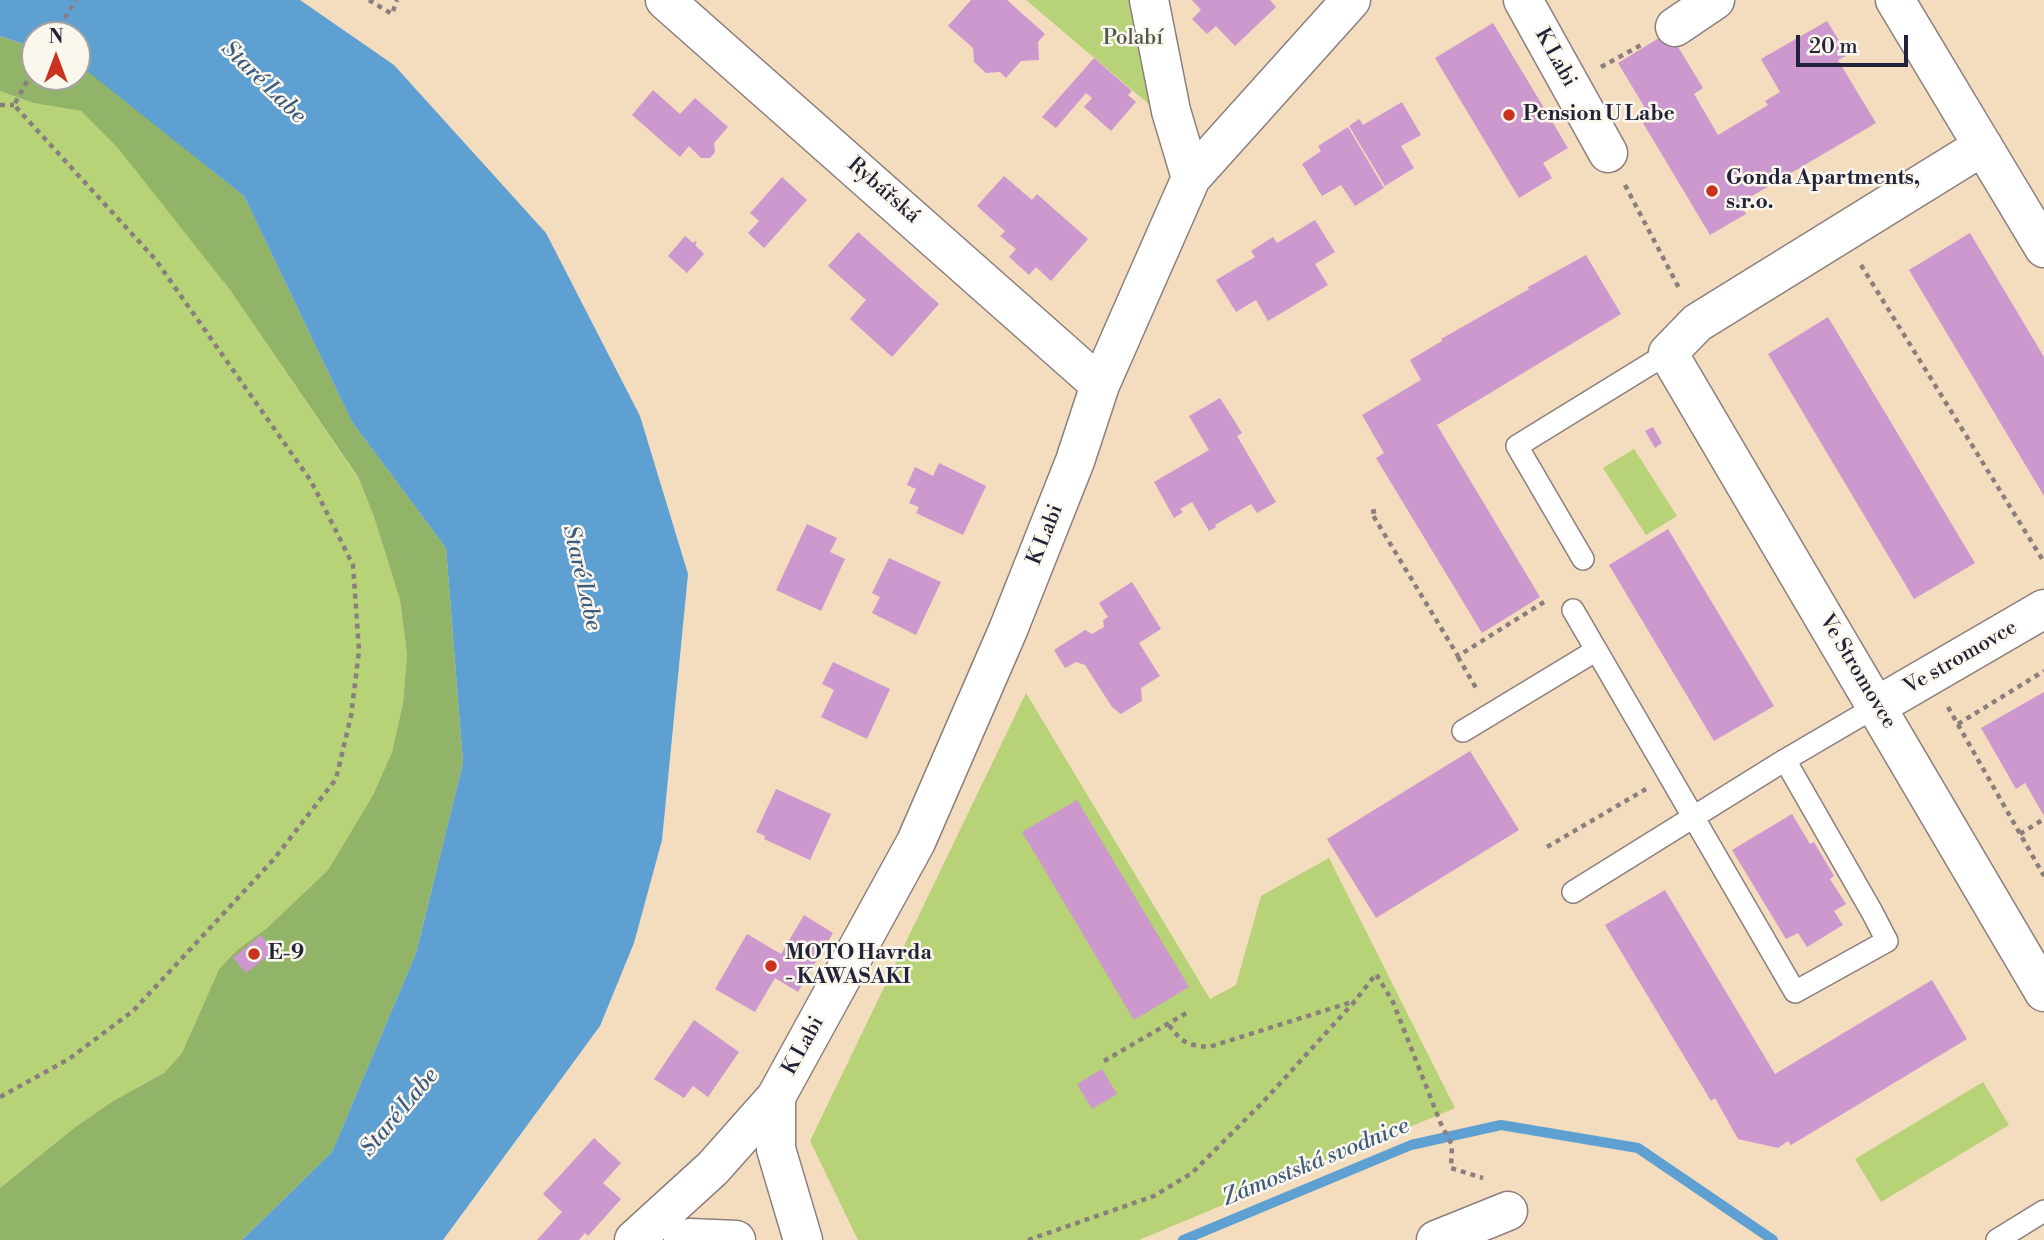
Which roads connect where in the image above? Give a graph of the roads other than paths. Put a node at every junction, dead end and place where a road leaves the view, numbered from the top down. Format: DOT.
graph roads {
  1 [pos="665,0"];
  2 [pos="1149,0"];
  3 [pos="1351,0"];
  4 [pos="1522,0"];
  5 [pos="1715,0"];
  6 [pos="1895,0"];
  7 [pos="1675,27"];
  8 [pos="1983,146"];
  9 [pos="1608,153"];
  10 [pos="1191,178"];
  11 [pos="2044,248"];
  12 [pos="1668,353"];
  13 [pos="1100,385"];
  14 [pos="1583,559"];
  15 [pos="2044,609"];
  16 [pos="1573,610"];
  17 [pos="1595,651"];
  18 [pos="1877,706"];
  19 [pos="1463,731"];
  20 [pos="1785,760"];
  21 [pos="1694,818"];
  22 [pos="1573,892"];
  23 [pos="2044,992"];
  24 [pos="776,1097"];
  25 [pos="1508,1211"];
  26 [pos="2044,1211"];
  27 [pos="634,1240"];
  28 [pos="682,1240"];
  29 [pos="736,1240"];
  30 [pos="803,1240"];
  31 [pos="1436,1240"];
  32 [pos="1997,1240"];
  1 -- 13 [label="street, Rybářská"];
  2 -- 10 [label="street"];
  3 -- 10 [label="street, K Labi"];
  4 -- 9 [label="street, K Labi"];
  5 -- 7 [label="street"];
  6 -- 8 [label="street"];
  8 -- 11 [label="street"];
  8 -- 12 [label="street"];
  10 -- 13 [label="street, K Labi"];
  12 -- 14 [label="lane"];
  12 -- 18 [label="street, Ve Stromovce"];
  13 -- 24 [label="street, K Labi"];
  15 -- 18 [label="street, Ve stromovce"];
  16 -- 17 [label="lane"];
  17 -- 19 [label="lane"];
  17 -- 21 [label="lane"];
  18 -- 20 [label="lane"];
  18 -- 23 [label="street, Ve Stromovce"];
  20 -- 21 [label="lane"];
  20 -- 21 [label="lane"];
  21 -- 22 [label="lane"];
  24 -- 27 [label="street, K Labi"];
  24 -- 30 [label="street, K Labi"];
  25 -- 31 [label="street"];
  26 -- 32 [label="lane"];
  28 -- 29 [label="street"];
}
